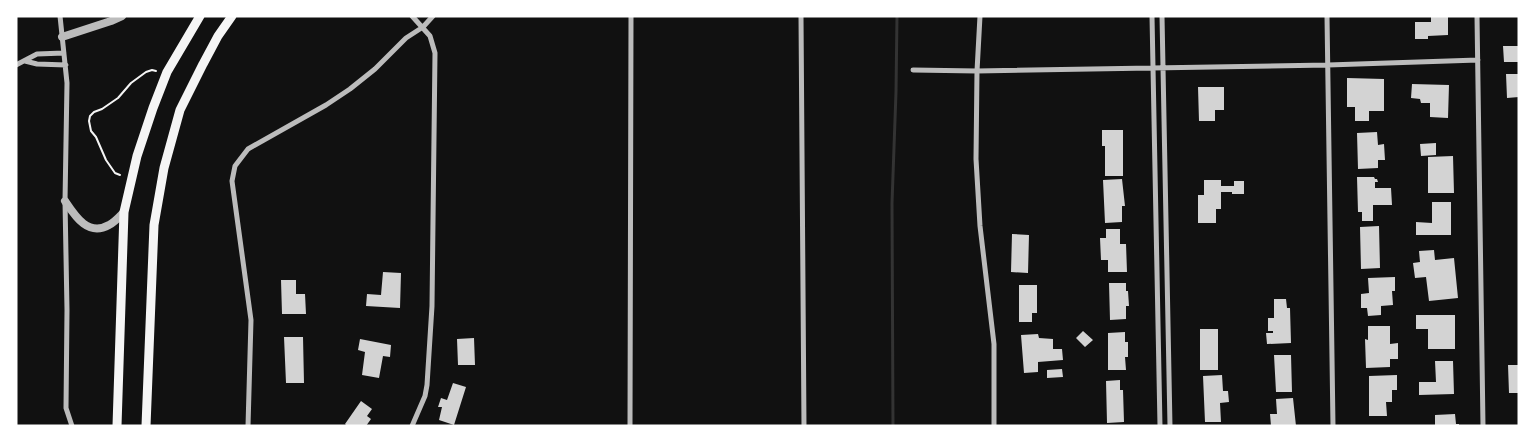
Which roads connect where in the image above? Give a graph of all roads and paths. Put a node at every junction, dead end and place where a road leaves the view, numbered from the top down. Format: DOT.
graph roads {
  1 [pos="60,16"];
  2 [pos="122,16"];
  3 [pos="200,16"];
  4 [pos="232,16"];
  5 [pos="412,16"];
  6 [pos="433,16"];
  7 [pos="631,16"];
  8 [pos="802,16"];
  9 [pos="980,16"];
  10 [pos="1152,16"];
  11 [pos="1162,16"];
  12 [pos="1327,16"];
  13 [pos="1477,16"];
  14 [pos="422,27"];
  15 [pos="62,37"];
  16 [pos="64,53"];
  17 [pos="1478,60"];
  18 [pos="25,61"];
  19 [pos="1328,64"];
  20 [pos="16,65"];
  21 [pos="66,65"];
  22 [pos="1153,67"];
  23 [pos="1164,67"];
  24 [pos="913,70"];
  25 [pos="156,71"];
  26 [pos="977,71"];
  27 [pos="120,175"];
  28 [pos="65,201"];
  29 [pos="124,212"];
  30 [pos="72,426"];
  31 [pos="117,426"];
  32 [pos="146,426"];
  33 [pos="248,426"];
  34 [pos="412,426"];
  35 [pos="630,426"];
  36 [pos="804,426"];
  37 [pos="994,426"];
  38 [pos="1160,426"];
  39 [pos="1170,426"];
  40 [pos="1333,426"];
  41 [pos="1483,426"];
  1 -- 15 [label="street"];
  2 -- 15 [label="street"];
  3 -- 29 [label="main road"];
  4 -- 32 [label="main road"];
  5 -- 14 [label="street"];
  6 -- 14 [label="street"];
  7 -- 35 [label="street"];
  8 -- 36 [label="street"];
  9 -- 26 [label="street"];
  10 -- 22 [label="street"];
  11 -- 23 [label="street"];
  12 -- 19 [label="street"];
  13 -- 17 [label="street"];
  14 -- 33 [label="street"];
  14 -- 34 [label="street"];
  15 -- 16 [label="street"];
  16 -- 18 [label="street"];
  16 -- 21 [label="street"];
  17 -- 19 [label="street"];
  17 -- 41 [label="street"];
  18 -- 20 [label="street"];
  18 -- 21 [label="street"];
  19 -- 23 [label="street"];
  19 -- 40 [label="street"];
  21 -- 28 [label="street"];
  22 -- 23 [label="street"];
  22 -- 26 [label="street"];
  22 -- 38 [label="street"];
  23 -- 39 [label="street"];
  24 -- 26 [label="street"];
  25 -- 27 [label="path"];
  26 -- 37 [label="street"];
  28 -- 29 [label="street"];
  28 -- 30 [label="street"];
  29 -- 31 [label="main road"];
}
